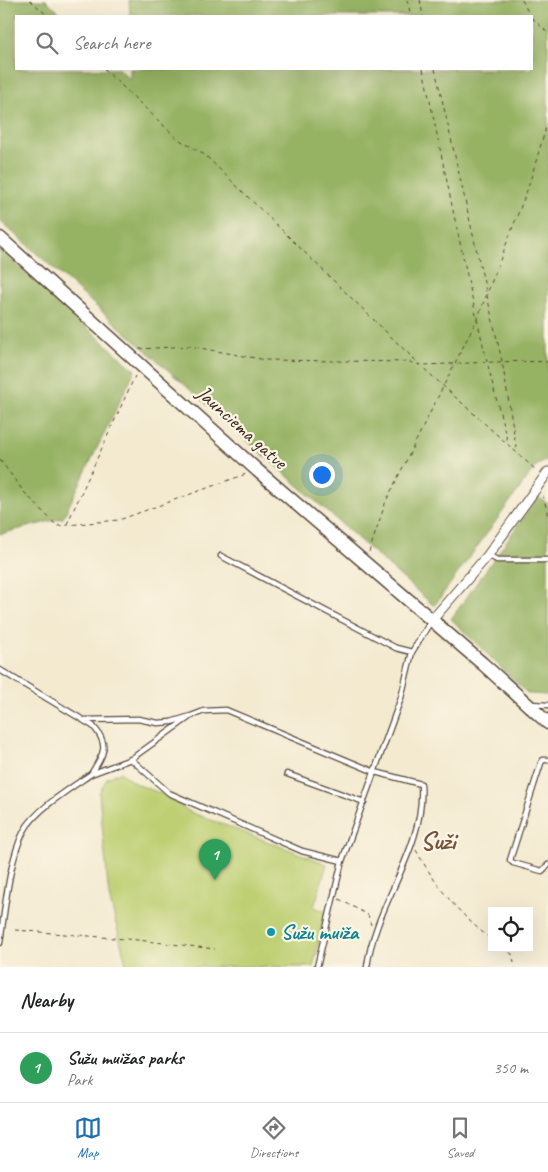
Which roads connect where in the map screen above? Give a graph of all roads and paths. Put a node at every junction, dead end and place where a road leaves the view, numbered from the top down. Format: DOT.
graph roads {
  1 [pos="30,0"];
  2 [pos="407,0"];
  3 [pos="420,0"];
  4 [pos="522,0"];
  5 [pos="47,15"];
  6 [pos="411,15"];
  7 [pos="424,15"];
  8 [pos="530,15"];
  9 [pos="533,19"];
  10 [pos="548,33"];
  11 [pos="105,70"];
  12 [pos="423,70"];
  13 [pos="435,70"];
  14 [pos="548,121"];
  15 [pos="0,238"];
  16 [pos="486,294"];
  17 [pos="478,317"];
  18 [pos="126,350"];
  19 [pos="502,361"];
  20 [pos="548,362"];
  21 [pos="486,363"];
  22 [pos="141,364"];
  23 [pos="456,364"];
  24 [pos="420,365"];
  25 [pos="443,386"];
  26 [pos="508,443"];
  27 [pos="517,452"];
  28 [pos="0,460"];
  29 [pos="258,470"];
  30 [pos="545,476"];
  31 [pos="548,516"];
  32 [pos="67,525"];
  33 [pos="488,555"];
  34 [pos="221,556"];
  35 [pos="548,560"];
  36 [pos="365,562"];
  37 [pos="432,620"];
  38 [pos="412,652"];
  39 [pos="0,670"];
  40 [pos="526,704"];
  41 [pos="548,705"];
  42 [pos="191,716"];
  43 [pos="82,720"];
  44 [pos="548,724"];
  45 [pos="131,759"];
  46 [pos="548,760"];
  47 [pos="375,772"];
  48 [pos="91,774"];
  49 [pos="287,774"];
  50 [pos="364,802"];
  51 [pos="412,842"];
  52 [pos="342,861"];
  53 [pos="548,865"];
  54 [pos="334,896"];
  55 [pos="15,930"];
  56 [pos="373,937"];
  57 [pos="488,937"];
  58 [pos="0,942"];
  59 [pos="214,949"];
  60 [pos="509,952"];
  61 [pos="317,967"];
  62 [pos="367,967"];
  63 [pos="515,967"];
  1 -- 5 [label="path"];
  2 -- 6 [label="path"];
  3 -- 7 [label="path"];
  4 -- 8 [label="path"];
  9 -- 10 [label="path"];
  11 -- 24 [label="path"];
  12 -- 17 [label="path"];
  13 -- 16 [label="path"];
  14 -- 16 [label="path"];
  15 -- 18 [label="main road, Jaunciema gatve"];
  16 -- 17 [label="path"];
  16 -- 19 [label="path"];
  17 -- 21 [label="path"];
  17 -- 23 [label="path"];
  18 -- 22 [label="main road, Jaunciema gatve"];
  18 -- 24 [label="path"];
  19 -- 20 [label="path"];
  19 -- 21 [label="path"];
  19 -- 27 [label="path"];
  21 -- 23 [label="path"];
  21 -- 26 [label="path"];
  22 -- 29 [label="main road, Jaunciema gatve"];
  22 -- 32 [label="path"];
  23 -- 24 [label="path"];
  23 -- 25 [label="path"];
  24 -- 25 [label="path"];
  25 -- 26 [label="path"];
  25 -- 36 [label="path"];
  26 -- 27 [label="path"];
  27 -- 30 [label="path"];
  28 -- 32 [label="path"];
  29 -- 32 [label="path"];
  29 -- 36 [label="main road, Jaunciema gatve"];
  30 -- 31 [label="path"];
  30 -- 33 [label="street"];
  33 -- 35 [label="lane"];
  33 -- 37 [label="street"];
  34 -- 38 [label="lane"];
  36 -- 37 [label="main road, Jaunciema gatve"];
  37 -- 38 [label="lane"];
  37 -- 40 [label="main road, Jaunciema gatve"];
  38 -- 47 [label="lane"];
  39 -- 43 [label="lane"];
  40 -- 41 [label="lane"];
  40 -- 44 [label="main road, Jaunciema gatve"];
  42 -- 43 [label="lane"];
  42 -- 45 [label="lane"];
  42 -- 47 [label="lane"];
  43 -- 48 [label="lane"];
  45 -- 48 [label="lane"];
  45 -- 52 [label="lane"];
  46 -- 53 [label="lane"];
  47 -- 50 [label="lane"];
  47 -- 51 [label="lane"];
  48 -- 58 [label="lane"];
  49 -- 50 [label="lane"];
  50 -- 52 [label="lane"];
  51 -- 56 [label="lane"];
  51 -- 57 [label="path"];
  52 -- 54 [label="lane"];
  54 -- 56 [label="path"];
  54 -- 61 [label="lane"];
  55 -- 59 [label="path"];
  56 -- 62 [label="lane"];
  60 -- 63 [label="path"];
}
